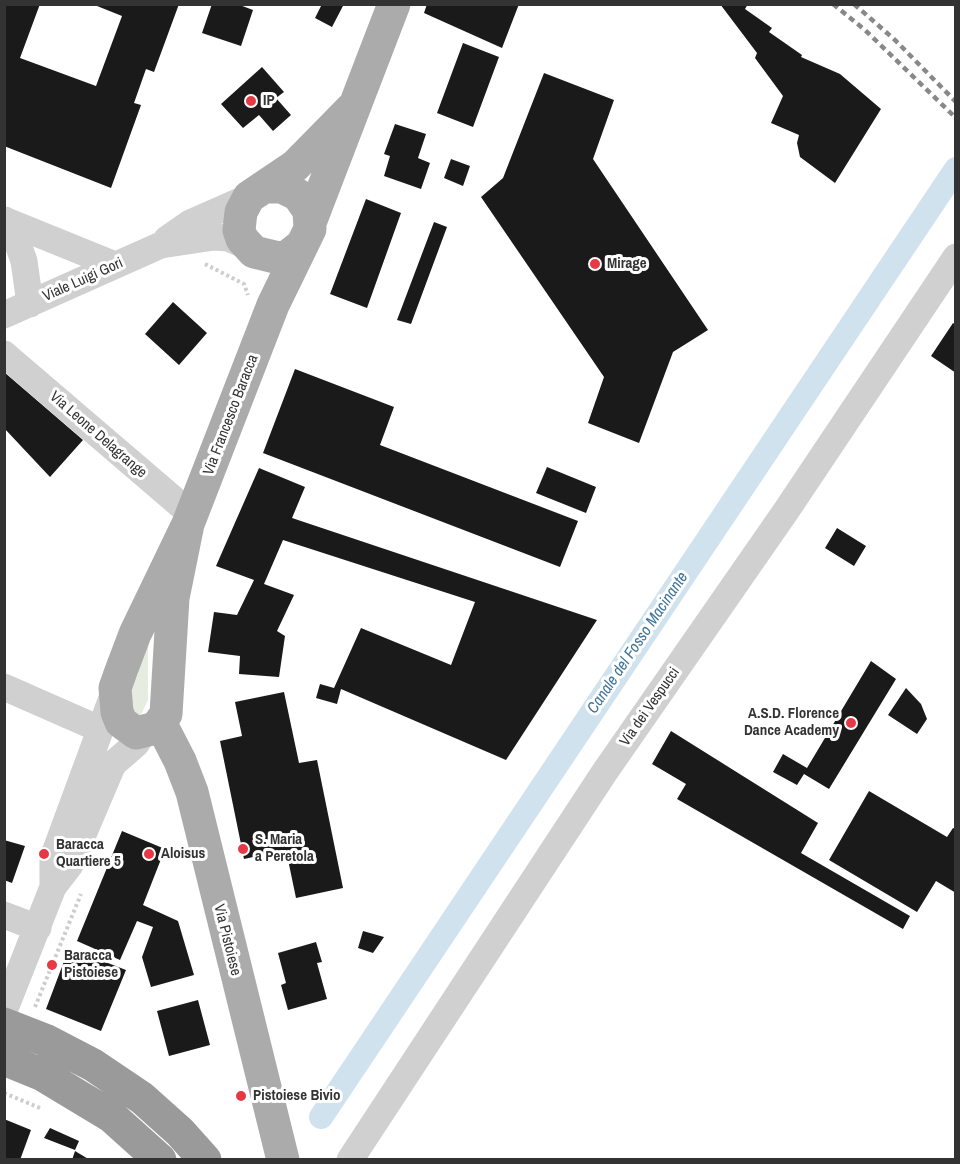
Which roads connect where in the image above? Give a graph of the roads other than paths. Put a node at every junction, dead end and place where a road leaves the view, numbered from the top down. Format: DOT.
graph roads {
  1 [pos="394,4"];
  2 [pos="352,108"];
  3 [pos="256,192"];
  4 [pos="5,220"];
  5 [pos="306,232"];
  6 [pos="161,245"];
  7 [pos="251,249"];
  8 [pos="956,257"];
  9 [pos="115,265"];
  10 [pos="261,302"];
  11 [pos="30,304"];
  12 [pos="4,315"];
  13 [pos="4,354"];
  14 [pos="190,520"];
  15 [pos="4,687"];
  16 [pos="116,688"];
  17 [pos="88,724"];
  18 [pos="152,728"];
  19 [pos="53,887"];
  20 [pos="4,915"];
  21 [pos="38,928"];
  22 [pos="4,1011"];
  23 [pos="18,1020"];
  24 [pos="4,1057"];
  25 [pos="160,1160"];
  26 [pos="173,1160"];
  27 [pos="205,1160"];
  28 [pos="283,1160"];
  29 [pos="350,1160"];
  1 -- 2 [label="main road, Via Francesco Baracca"];
  2 -- 3 [label="main road, Via Francesco Baracca"];
  2 -- 5 [label="main road, Via Francesco Baracca"];
  3 -- 5 [label="main road"];
  3 -- 6 [label="street, Viale Luigi Gori"];
  3 -- 7 [label="main road"];
  4 -- 9 [label="street"];
  4 -- 11 [label="street"];
  5 -- 7 [label="main road"];
  5 -- 10 [label="main road, Via Francesco Baracca"];
  6 -- 7 [label="street, Viale Luigi Gori"];
  6 -- 9 [label="street, Viale Luigi Gori"];
  7 -- 10 [label="main road"];
  8 -- 29 [label="street, Via dei Vespucci"];
  9 -- 11 [label="street, Viale Luigi Gori"];
  10 -- 14 [label="main road, Via Francesco Baracca"];
  11 -- 12 [label="street, Viale Luigi Gori"];
  13 -- 14 [label="street, Via Leone Delagrange"];
  14 -- 16 [label="main road, Via Francesco Baracca"];
  14 -- 18 [label="main road, Via Francesco Baracca"];
  15 -- 17 [label="street"];
  16 -- 18 [label="main road, Via Francesco Baracca"];
  16 -- 19 [label="street, Via Francesco Baracca"];
  18 -- 19 [label="street, Via Francesco Baracca"];
  18 -- 28 [label="main road, Via Pistoiese"];
  19 -- 21 [label="street, Via Francesco Baracca"];
  20 -- 21 [label="street"];
  21 -- 22 [label="street, Via Francesco Baracca"];
  23 -- 27 [label="highway, bridge"];
  24 -- 25 [label="highway, bridge"];
  24 -- 26 [label="street"];
}
